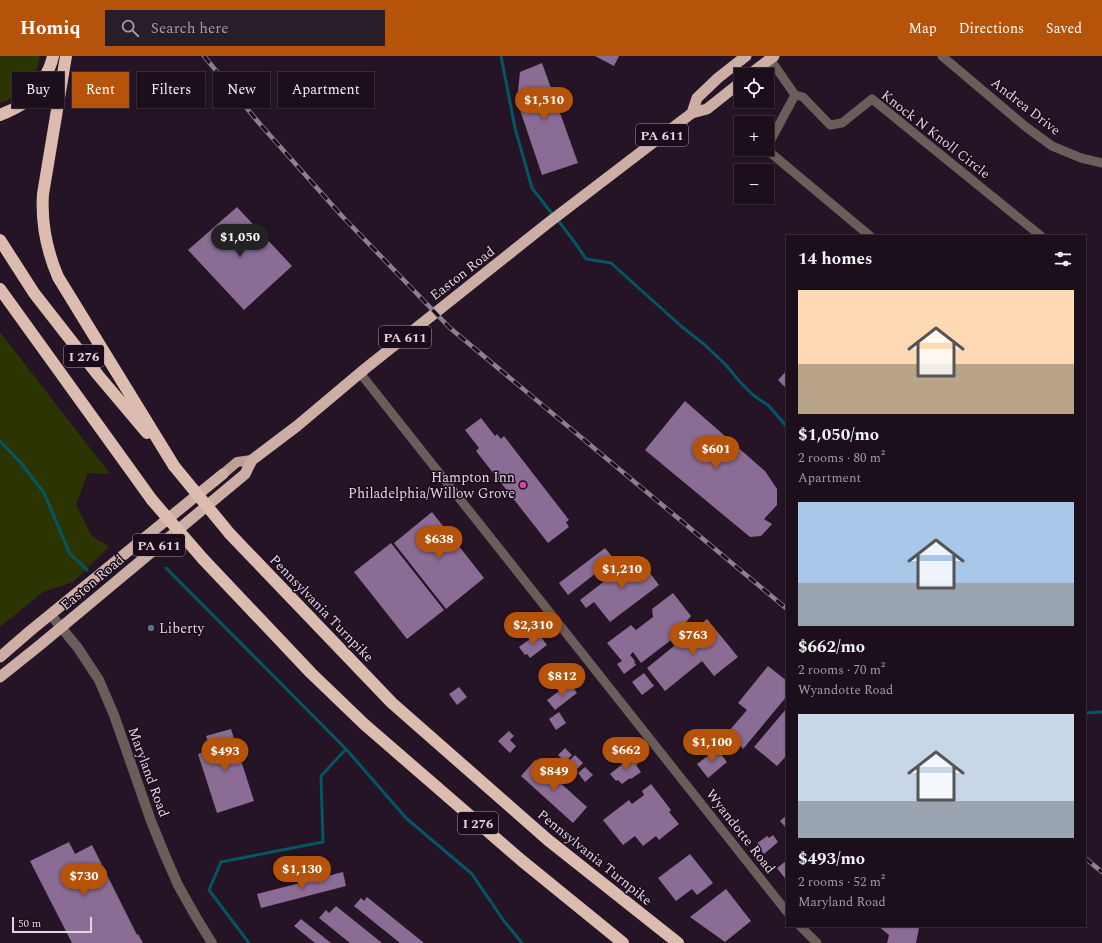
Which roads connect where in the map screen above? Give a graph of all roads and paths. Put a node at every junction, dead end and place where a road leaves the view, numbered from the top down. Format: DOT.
graph roads {
  1 [pos="53,56"];
  2 [pos="66,56"];
  3 [pos="746,56"];
  4 [pos="942,56"];
  5 [pos="772,57"];
  6 [pos="758,68"];
  7 [pos="734,88"];
  8 [pos="795,95"];
  9 [pos="692,113"];
  10 [pos="0,115"];
  11 [pos="774,135"];
  12 [pos="774,154"];
  13 [pos="1102,163"];
  14 [pos="869,235"];
  15 [pos="1040,235"];
  16 [pos="0,240"];
  17 [pos="0,289"];
  18 [pos="0,299"];
  19 [pos="39,345"];
  20 [pos="360,373"];
  21 [pos="252,460"];
  22 [pos="174,466"];
  23 [pos="223,474"];
  24 [pos="51,615"];
  25 [pos="61,627"];
  26 [pos="0,657"];
  27 [pos="0,677"];
  28 [pos="786,911"];
  29 [pos="801,927"];
  30 [pos="212,943"];
  31 [pos="623,943"];
  32 [pos="678,943"];
  33 [pos="817,943"];
  1 -- 10 [label="highway"];
  2 -- 22 [label="highway"];
  3 -- 9 [label="highway, Easton Road / PA 611"];
  4 -- 13 [label="street, Andrea Drive"];
  5 -- 6 [label="highway"];
  5 -- 8 [label="street, Knock N Knoll Circle"];
  7 -- 9 [label="highway, Easton Road / PA 611"];
  8 -- 11 [label="street"];
  8 -- 15 [label="street, Knock N Knoll Circle"];
  9 -- 20 [label="highway, Easton Road / PA 611"];
  12 -- 14 [label="street"];
  16 -- 22 [label="highway, Pennsylvania Turnpike / I 276"];
  17 -- 19 [label="highway, I 276"];
  18 -- 19 [label="highway"];
  19 -- 31 [label="highway, I 276, bridge"];
  20 -- 21 [label="highway, Easton Road / PA 611"];
  20 -- 28 [label="street, Wyandotte Road"];
  21 -- 23 [label="main road, Easton Road / PA 611"];
  21 -- 25 [label="highway, Easton Road / PA 611"];
  22 -- 32 [label="highway, Pennsylvania Turnpike / I 276, bridge"];
  23 -- 24 [label="highway, Easton Road / PA 611"];
  24 -- 25 [label="street, Maryland Road"];
  24 -- 26 [label="highway, Easton Road / PA 611"];
  25 -- 27 [label="highway, Easton Road / PA 611"];
  25 -- 30 [label="street, Maryland Road"];
  29 -- 33 [label="street"];
}
